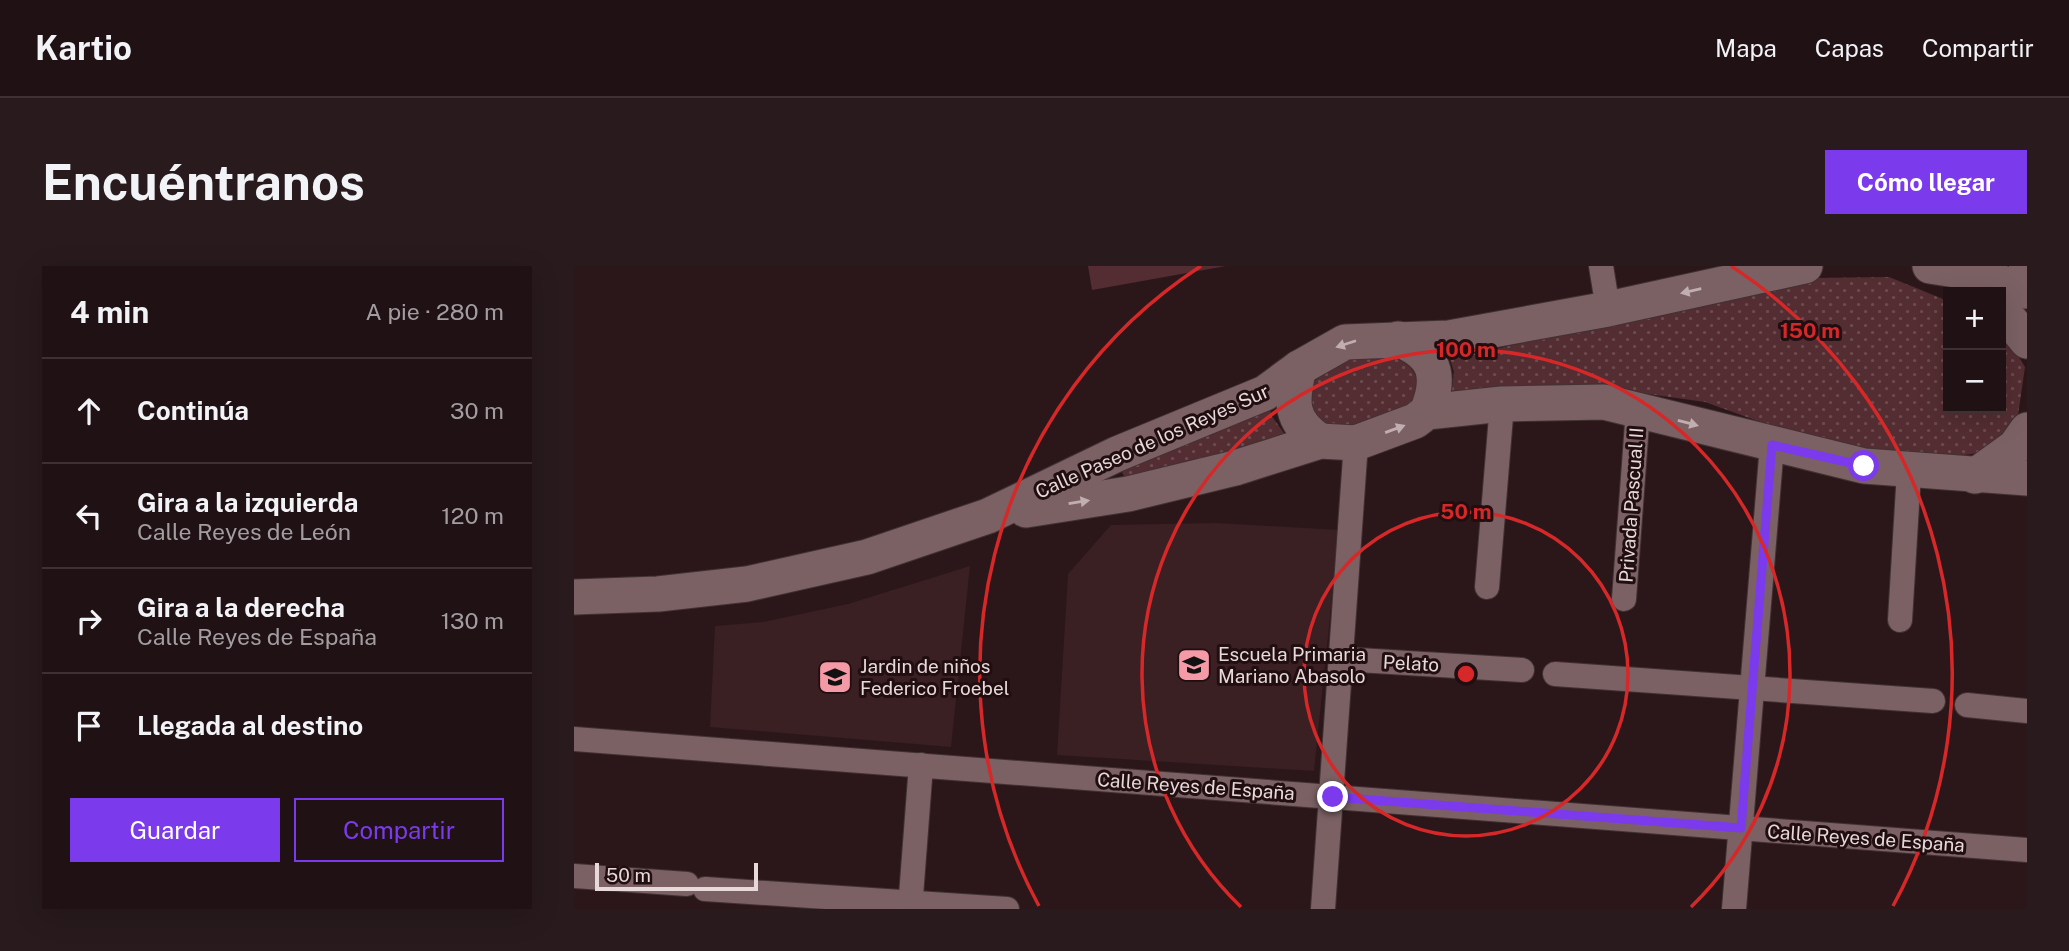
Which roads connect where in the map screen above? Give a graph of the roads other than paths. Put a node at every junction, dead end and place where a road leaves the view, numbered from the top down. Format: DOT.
graph roads {
  1 [pos="1601,266"];
  2 [pos="1805,266"];
  3 [pos="1930,266"];
  4 [pos="2021,266"];
  5 [pos="1742,272"];
  6 [pos="1977,282"];
  7 [pos="2027,291"];
  8 [pos="1608,309"];
  9 [pos="2006,315"];
  10 [pos="1398,339"];
  11 [pos="2027,341"];
  12 [pos="1299,368"];
  13 [pos="1502,404"];
  14 [pos="1638,410"];
  15 [pos="1427,412"];
  16 [pos="2027,430"];
  17 [pos="1320,441"];
  18 [pos="1356,443"];
  19 [pos="1772,445"];
  20 [pos="1909,472"];
  21 [pos="1975,476"];
  22 [pos="2027,478"];
  23 [pos="988,516"];
  24 [pos="1487,587"];
  25 [pos="574,597"];
  26 [pos="1624,599"];
  27 [pos="1900,621"];
  28 [pos="1342,659"];
  29 [pos="1522,670"];
  30 [pos="1555,674"];
  31 [pos="1752,688"];
  32 [pos="1933,701"];
  33 [pos="1967,705"];
  34 [pos="2027,711"];
  35 [pos="574,738"];
  36 [pos="921,765"];
  37 [pos="1333,797"];
  38 [pos="1741,828"];
  39 [pos="2027,850"];
  40 [pos="574,876"];
  41 [pos="910,906"];
  42 [pos="1007,909"];
  43 [pos="1323,909"];
  44 [pos="1734,909"];
  1 -- 8 [label="street"];
  2 -- 5 [label="street, Calle Paseo de los Reyes Sur"];
  3 -- 6 [label="street"];
  4 -- 7 [label="street"];
  5 -- 8 [label="street, Calle Paseo de los Reyes Sur, one-way"];
  6 -- 7 [label="street"];
  8 -- 10 [label="street, Calle Paseo de los Reyes Sur"];
  9 -- 11 [label="street"];
  10 -- 12 [label="street, Calle Paseo de los Reyes Sur, one-way"];
  10 -- 15 [label="street"];
  12 -- 17 [label="street"];
  12 -- 23 [label="street, Calle Paseo de los Reyes Sur"];
  13 -- 14 [label="street"];
  13 -- 15 [label="street"];
  13 -- 24 [label="street"];
  14 -- 19 [label="street, one-way"];
  14 -- 26 [label="street, Privada Pascual II"];
  18 -- 15 [label="street, one-way"];
  16 -- 21 [label="street"];
  17 -- 18 [label="street"];
  23 -- 17 [label="street, one-way"];
  18 -- 28 [label="street"];
  19 -- 20 [label="street"];
  19 -- 31 [label="street"];
  20 -- 21 [label="street"];
  20 -- 27 [label="street"];
  21 -- 22 [label="street"];
  23 -- 25 [label="street"];
  28 -- 29 [label="street, Pelato"];
  28 -- 37 [label="street"];
  30 -- 31 [label="street"];
  31 -- 32 [label="street"];
  31 -- 38 [label="street"];
  33 -- 34 [label="street"];
  35 -- 36 [label="street, Calle Reyes de España"];
  36 -- 37 [label="street, Calle Reyes de España"];
  36 -- 41 [label="street"];
  37 -- 38 [label="street, Calle Reyes de España"];
  37 -- 43 [label="street"];
  38 -- 39 [label="street, Calle Reyes de España"];
  38 -- 44 [label="street"];
  40 -- 41 [label="street"];
  41 -- 42 [label="street"];
}
